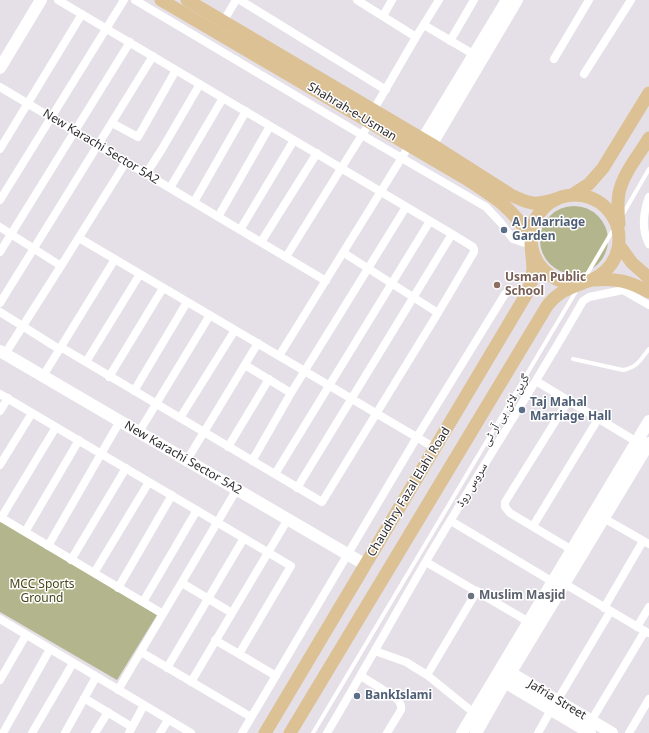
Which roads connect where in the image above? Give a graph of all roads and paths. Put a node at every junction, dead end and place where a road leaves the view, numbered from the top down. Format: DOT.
graph roads {
  1 [pos="41,0"];
  2 [pos="58,0"];
  3 [pos="124,0"];
  4 [pos="135,0"];
  5 [pos="161,0"];
  6 [pos="187,0"];
  7 [pos="236,0"];
  8 [pos="240,0"];
  9 [pos="357,0"];
  10 [pos="392,0"];
  11 [pos="439,0"];
  12 [pos="474,0"];
  13 [pos="507,0"];
  14 [pos="517,0"];
  15 [pos="589,0"];
  16 [pos="632,0"];
  17 [pos="82,14"];
  18 [pos="383,16"];
  19 [pos="223,22"];
  20 [pos="424,25"];
  21 [pos="107,29"];
  22 [pos="416,37"];
  23 [pos="450,41"];
  24 [pos="130,42"];
  25 [pos="473,54"];
  26 [pos="153,56"];
  27 [pos="554,59"];
  28 [pos="0,68"];
  29 [pos="176,70"];
  30 [pos="584,74"];
  31 [pos="200,84"];
  32 [pos="0,87"];
  33 [pos="386,90"];
  34 [pos="649,93"];
  35 [pos="223,98"];
  36 [pos="28,104"];
  37 [pos="246,111"];
  38 [pos="371,117"];
  39 [pos="51,118"];
  40 [pos="112,123"];
  41 [pos="270,126"];
  42 [pos="74,131"];
  43 [pos="362,136"];
  44 [pos="649,138"];
  45 [pos="294,140"];
  46 [pos="98,146"];
  47 [pos="421,147"];
  48 [pos="0,149"];
  49 [pos="316,153"];
  50 [pos="402,159"];
  51 [pos="126,162"];
  52 [pos="342,168"];
  53 [pos="649,169"];
  54 [pos="146,174"];
  55 [pos="170,188"];
  56 [pos="382,192"];
  57 [pos="572,195"];
  58 [pos="649,197"];
  59 [pos="556,199"];
  60 [pos="0,200"];
  61 [pos="194,202"];
  62 [pos="406,206"];
  63 [pos="218,216"];
  64 [pos="430,221"];
  65 [pos="0,227"];
  66 [pos="240,230"];
  67 [pos="11,234"];
  68 [pos="452,234"];
  69 [pos="79,238"];
  70 [pos="619,239"];
  71 [pos="261,242"];
  72 [pos="531,242"];
  73 [pos="649,244"];
  74 [pos="33,248"];
  75 [pos="0,252"];
  76 [pos="344,253"];
  77 [pos="286,257"];
  78 [pos="115,259"];
  79 [pos="62,266"];
  80 [pos="367,268"];
  81 [pos="140,274"];
  82 [pos="649,278"];
  83 [pos="326,281"];
  84 [pos="588,281"];
  85 [pos="391,283"];
  86 [pos="163,288"];
  87 [pos="649,292"];
  88 [pos="505,294"];
  89 [pos="415,298"];
  90 [pos="187,302"];
  91 [pos="0,303"];
  92 [pos="649,305"];
  93 [pos="0,312"];
  94 [pos="438,312"];
  95 [pos="210,315"];
  96 [pos="22,326"];
  97 [pos="235,330"];
  98 [pos="258,343"];
  99 [pos="59,349"];
  100 [pos="649,349"];
  101 [pos="2,352"];
  102 [pos="279,356"];
  103 [pos="573,359"];
  104 [pos="86,362"];
  105 [pos="245,365"];
  106 [pos="305,371"];
  107 [pos="43,376"];
  108 [pos="110,376"];
  109 [pos="269,379"];
  110 [pos="536,381"];
  111 [pos="329,386"];
  112 [pos="134,390"];
  113 [pos="291,393"];
  114 [pos="0,394"];
  115 [pos="8,398"];
  116 [pos="352,399"];
  117 [pos="568,400"];
  118 [pos="156,404"];
  119 [pos="0,411"];
  120 [pos="32,413"];
  121 [pos="375,413"];
  122 [pos="180,418"];
  123 [pos="598,419"];
  124 [pos="120,421"];
  125 [pos="649,421"];
  126 [pos="56,426"];
  127 [pos="139,432"];
  128 [pos="204,433"];
  129 [pos="417,437"];
  130 [pos="79,440"];
  131 [pos="637,442"];
  132 [pos="649,443"];
  133 [pos="228,447"];
  134 [pos="436,448"];
  135 [pos="101,453"];
  136 [pos="187,460"];
  137 [pos="252,461"];
  138 [pos="0,464"];
  139 [pos="126,468"];
  140 [pos="275,474"];
  141 [pos="149,482"];
  142 [pos="297,488"];
  143 [pos="237,489"];
  144 [pos="172,495"];
  145 [pos="197,510"];
  146 [pos="599,516"];
  147 [pos="1,518"];
  148 [pos="288,519"];
  149 [pos="451,521"];
  150 [pos="217,522"];
  151 [pos="533,526"];
  152 [pos="25,532"];
  153 [pos="244,538"];
  154 [pos="646,543"];
  155 [pos="48,546"];
  156 [pos="572,550"];
  157 [pos="268,552"];
  158 [pos="348,554"];
  159 [pos="71,560"];
  160 [pos="426,562"];
  161 [pos="366,565"];
  162 [pos="94,573"];
  163 [pos="552,582"];
  164 [pos="182,583"];
  165 [pos="565,584"];
  166 [pos="118,588"];
  167 [pos="477,591"];
  168 [pos="208,599"];
  169 [pos="143,602"];
  170 [pos="649,607"];
  171 [pos="607,610"];
  172 [pos="232,613"];
  173 [pos="163,614"];
  174 [pos="1,621"];
  175 [pos="529,622"];
  176 [pos="636,627"];
  177 [pos="647,633"];
  178 [pos="26,635"];
  179 [pos="216,640"];
  180 [pos="50,649"];
  181 [pos="375,651"];
  182 [pos="141,652"];
  183 [pos="239,654"];
  184 [pos="73,663"];
  185 [pos="167,668"];
  186 [pos="427,675"];
  187 [pos="503,675"];
  188 [pos="276,676"];
  189 [pos="361,676"];
  190 [pos="96,677"];
  191 [pos="0,680"];
  192 [pos="191,682"];
  193 [pos="118,690"];
  194 [pos="84,698"];
  195 [pos="649,699"];
  196 [pos="144,705"];
  197 [pos="554,705"];
  198 [pos="108,712"];
  199 [pos="474,713"];
  200 [pos="251,717"];
  201 [pos="168,720"];
  202 [pos="588,729"];
  203 [pos="130,730"];
  204 [pos="3,733"];
  205 [pos="32,733"];
  206 [pos="64,733"];
  207 [pos="95,733"];
  208 [pos="160,733"];
  209 [pos="191,733"];
  210 [pos="242,733"];
  211 [pos="265,733"];
  212 [pos="271,733"];
  213 [pos="285,733"];
  214 [pos="290,733"];
  215 [pos="313,733"];
  216 [pos="326,733"];
  217 [pos="387,733"];
  218 [pos="462,733"];
  219 [pos="476,733"];
  220 [pos="538,733"];
  221 [pos="612,733"];
  222 [pos="629,733"];
  1 -- 28 [label="street"];
  2 -- 17 [label="street"];
  3 -- 21 [label="street"];
  4 -- 43 [label="street"];
  5 -- 38 [label="main road, Shahrah-e-Usman"];
  6 -- 19 [label="main road, Shahrah-e-Usman"];
  7 -- 19 [label="street"];
  8 -- 33 [label="street"];
  9 -- 18 [label="street"];
  10 -- 18 [label="street"];
  11 -- 20 [label="street"];
  12 -- 23 [label="street"];
  13 -- 25 [label="street"];
  14 -- 47 [label="street"];
  15 -- 27 [label="street"];
  16 -- 30 [label="street"];
  17 -- 21 [label="street"];
  17 -- 36 [label="street"];
  18 -- 22 [label="street"];
  19 -- 38 [label="main road, Shahrah-e-Usman"];
  20 -- 22 [label="street"];
  20 -- 23 [label="street"];
  21 -- 24 [label="street"];
  21 -- 39 [label="street"];
  22 -- 33 [label="street"];
  23 -- 25 [label="street"];
  24 -- 26 [label="street"];
  24 -- 42 [label="street"];
  25 -- 47 [label="street"];
  26 -- 29 [label="street"];
  26 -- 40 [label="street"];
  29 -- 31 [label="street"];
  29 -- 40 [label="street"];
  31 -- 35 [label="street"];
  31 -- 54 [label="street"];
  32 -- 36 [label="street, New Karachi Sector 5A2"];
  33 -- 38 [label="street"];
  34 -- 57 [label="main road"];
  35 -- 37 [label="street"];
  35 -- 55 [label="street"];
  36 -- 39 [label="street, New Karachi Sector 5A2"];
  36 -- 48 [label="street"];
  37 -- 41 [label="street"];
  37 -- 61 [label="street"];
  38 -- 43 [label="street"];
  38 -- 47 [label="main road, Shahrah-e-Usman"];
  39 -- 42 [label="street, New Karachi Sector 5A2"];
  39 -- 60 [label="street"];
  40 -- 46 [label="street"];
  41 -- 45 [label="street"];
  41 -- 63 [label="street"];
  42 -- 46 [label="street, New Karachi Sector 5A2"];
  42 -- 67 [label="street"];
  43 -- 50 [label="street"];
  43 -- 52 [label="street"];
  44 -- 70 [label="main road"];
  45 -- 49 [label="street"];
  45 -- 66 [label="street"];
  46 -- 51 [label="street, New Karachi Sector 5A2"];
  46 -- 74 [label="street"];
  47 -- 50 [label="street"];
  47 -- 59 [label="main road, Shahrah-e-Usman"];
  47 -- 72 [label="main road, Shahrah-e-Usman"];
  49 -- 52 [label="street"];
  49 -- 71 [label="street"];
  50 -- 56 [label="street"];
  50 -- 72 [label="street"];
  51 -- 54 [label="street, New Karachi Sector 5A2"];
  51 -- 69 [label="street"];
  52 -- 56 [label="street"];
  52 -- 77 [label="street"];
  53 -- 215 [label="lane, گرین لائن بی آر ٹی"];
  54 -- 55 [label="street, New Karachi Sector 5A2"];
  55 -- 61 [label="street, New Karachi Sector 5A2"];
  56 -- 62 [label="street"];
  56 -- 76 [label="street"];
  57 -- 59 [label="main road"];
  57 -- 70 [label="main road"];
  58 -- 73 [label="street"];
  59 -- 72 [label="main road"];
  61 -- 63 [label="street, New Karachi Sector 5A2"];
  62 -- 64 [label="street"];
  62 -- 80 [label="street"];
  63 -- 66 [label="street, New Karachi Sector 5A2"];
  64 -- 68 [label="street"];
  64 -- 85 [label="street"];
  65 -- 67 [label="street"];
  66 -- 71 [label="street, New Karachi Sector 5A2"];
  67 -- 74 [label="street"];
  67 -- 75 [label="street"];
  68 -- 89 [label="street"];
  68 -- 94 [label="street"];
  69 -- 78 [label="street"];
  69 -- 79 [label="street"];
  70 -- 82 [label="main road"];
  70 -- 84 [label="main road"];
  71 -- 77 [label="street, New Karachi Sector 5A2"];
  72 -- 84 [label="main road"];
  72 -- 134 [label="main road, Chaudhry Fazal Elahi Road"];
  74 -- 79 [label="street"];
  74 -- 91 [label="street"];
  76 -- 80 [label="street"];
  76 -- 83 [label="street"];
  77 -- 83 [label="street, New Karachi Sector 5A2"];
  78 -- 81 [label="street"];
  78 -- 99 [label="street"];
  79 -- 96 [label="street"];
  80 -- 85 [label="street"];
  80 -- 106 [label="street"];
  81 -- 86 [label="street"];
  81 -- 104 [label="street"];
  83 -- 102 [label="street"];
  84 -- 87 [label="main road"];
  84 -- 214 [label="main road, Chaudhry Fazal Elahi Road"];
  85 -- 89 [label="street"];
  85 -- 111 [label="street"];
  86 -- 90 [label="street"];
  86 -- 108 [label="street"];
  88 -- 129 [label="street"];
  89 -- 94 [label="street"];
  89 -- 116 [label="street"];
  90 -- 95 [label="street"];
  90 -- 112 [label="street"];
  92 -- 110 [label="street, سروس روڈ"];
  93 -- 96 [label="street"];
  94 -- 121 [label="street"];
  95 -- 97 [label="street"];
  95 -- 118 [label="street"];
  96 -- 99 [label="street"];
  96 -- 101 [label="street"];
  97 -- 98 [label="street"];
  97 -- 122 [label="street"];
  98 -- 102 [label="street"];
  98 -- 105 [label="street"];
  99 -- 104 [label="street"];
  99 -- 107 [label="street"];
  100 -- 103 [label="lane"];
  101 -- 107 [label="street, New Karachi Sector 5A2"];
  102 -- 106 [label="street"];
  104 -- 108 [label="street"];
  105 -- 109 [label="street"];
  105 -- 128 [label="street"];
  106 -- 111 [label="street"];
  106 -- 113 [label="street"];
  107 -- 124 [label="street, New Karachi Sector 5A2"];
  108 -- 112 [label="street"];
  109 -- 113 [label="street"];
  109 -- 133 [label="street"];
  110 -- 117 [label="street"];
  110 -- 149 [label="street, سروس روڈ"];
  111 -- 116 [label="street"];
  111 -- 140 [label="street"];
  112 -- 118 [label="street"];
  113 -- 137 [label="street"];
  114 -- 115 [label="street"];
  115 -- 119 [label="street"];
  115 -- 120 [label="street"];
  116 -- 121 [label="street"];
  116 -- 142 [label="street"];
  117 -- 123 [label="street"];
  117 -- 151 [label="street"];
  118 -- 122 [label="street"];
  118 -- 127 [label="street"];
  120 -- 126 [label="street"];
  120 -- 138 [label="street"];
  121 -- 129 [label="street"];
  121 -- 142 [label="street"];
  122 -- 128 [label="street"];
  123 -- 131 [label="street"];
  123 -- 151 [label="street"];
  124 -- 127 [label="street, New Karachi Sector 5A2"];
  124 -- 135 [label="street"];
  125 -- 131 [label="street"];
  126 -- 130 [label="street"];
  126 -- 147 [label="street"];
  127 -- 136 [label="street, New Karachi Sector 5A2"];
  128 -- 133 [label="street"];
  128 -- 136 [label="street"];
  129 -- 134 [label="street"];
  129 -- 158 [label="street"];
  130 -- 135 [label="street"];
  130 -- 152 [label="street"];
  131 -- 146 [label="street"];
  132 -- 146 [label="street"];
  133 -- 137 [label="street"];
  134 -- 161 [label="main road, Chaudhry Fazal Elahi Road"];
  135 -- 139 [label="street"];
  135 -- 155 [label="street"];
  136 -- 143 [label="street, New Karachi Sector 5A2"];
  137 -- 140 [label="street"];
  139 -- 141 [label="street"];
  139 -- 159 [label="street"];
  140 -- 142 [label="street"];
  141 -- 144 [label="street"];
  141 -- 162 [label="street"];
  143 -- 148 [label="street, New Karachi Sector 5A2"];
  143 -- 150 [label="street"];
  144 -- 145 [label="street"];
  144 -- 166 [label="street"];
  145 -- 150 [label="street"];
  145 -- 169 [label="street"];
  146 -- 154 [label="street"];
  146 -- 156 [label="street"];
  146 -- 165 [label="street"];
  147 -- 152 [label="street"];
  148 -- 157 [label="street"];
  148 -- 158 [label="street, New Karachi Sector 5A2"];
  149 -- 160 [label="street, سروس روڈ"];
  149 -- 163 [label="street"];
  150 -- 153 [label="street"];
  150 -- 164 [label="street"];
  151 -- 156 [label="street"];
  152 -- 155 [label="street"];
  153 -- 157 [label="street"];
  153 -- 168 [label="street"];
  154 -- 171 [label="street"];
  155 -- 159 [label="street"];
  156 -- 163 [label="street"];
  157 -- 172 [label="street"];
  157 -- 183 [label="street"];
  158 -- 161 [label="street, New Karachi Sector 5A2"];
  158 -- 188 [label="street"];
  159 -- 162 [label="street"];
  160 -- 167 [label="street"];
  160 -- 181 [label="street, سروس روڈ"];
  161 -- 211 [label="main road, Chaudhry Fazal Elahi Road"];
  162 -- 166 [label="street"];
  163 -- 175 [label="street"];
  164 -- 168 [label="street"];
  164 -- 173 [label="street"];
  165 -- 171 [label="street"];
  165 -- 187 [label="street"];
  166 -- 169 [label="street"];
  167 -- 175 [label="street"];
  167 -- 186 [label="street"];
  168 -- 172 [label="street"];
  168 -- 185 [label="street"];
  169 -- 173 [label="street"];
  170 -- 176 [label="street"];
  171 -- 176 [label="street"];
  171 -- 197 [label="street"];
  172 -- 179 [label="street"];
  173 -- 182 [label="street"];
  174 -- 178 [label="street"];
  175 -- 187 [label="street"];
  176 -- 177 [label="street"];
  177 -- 202 [label="street"];
  178 -- 180 [label="street"];
  178 -- 191 [label="street"];
  179 -- 183 [label="street"];
  179 -- 192 [label="street"];
  180 -- 184 [label="street"];
  180 -- 204 [label="street"];
  181 -- 186 [label="street"];
  181 -- 189 [label="street, سروس روڈ"];
  182 -- 185 [label="street"];
  182 -- 193 [label="street"];
  183 -- 188 [label="street"];
  184 -- 190 [label="street"];
  184 -- 205 [label="street"];
  185 -- 192 [label="street"];
  186 -- 199 [label="street"];
  187 -- 197 [label="street, Jafria Street"];
  187 -- 199 [label="street"];
  187 -- 219 [label="street"];
  188 -- 200 [label="street"];
  189 -- 216 [label="street, سروس روڈ"];
  189 -- 217 [label="street"];
  190 -- 193 [label="street"];
  190 -- 194 [label="street"];
  192 -- 200 [label="street"];
  193 -- 196 [label="street"];
  194 -- 198 [label="street"];
  194 -- 206 [label="street"];
  195 -- 222 [label="street"];
  196 -- 201 [label="street"];
  196 -- 203 [label="street"];
  197 -- 202 [label="street, Jafria Street"];
  197 -- 220 [label="street"];
  198 -- 203 [label="street"];
  198 -- 207 [label="street"];
  199 -- 218 [label="street"];
  200 -- 210 [label="street"];
  201 -- 208 [label="street"];
  201 -- 209 [label="street"];
  202 -- 221 [label="street, Jafria Street"];
  212 -- 213 [label="main road"];
}
